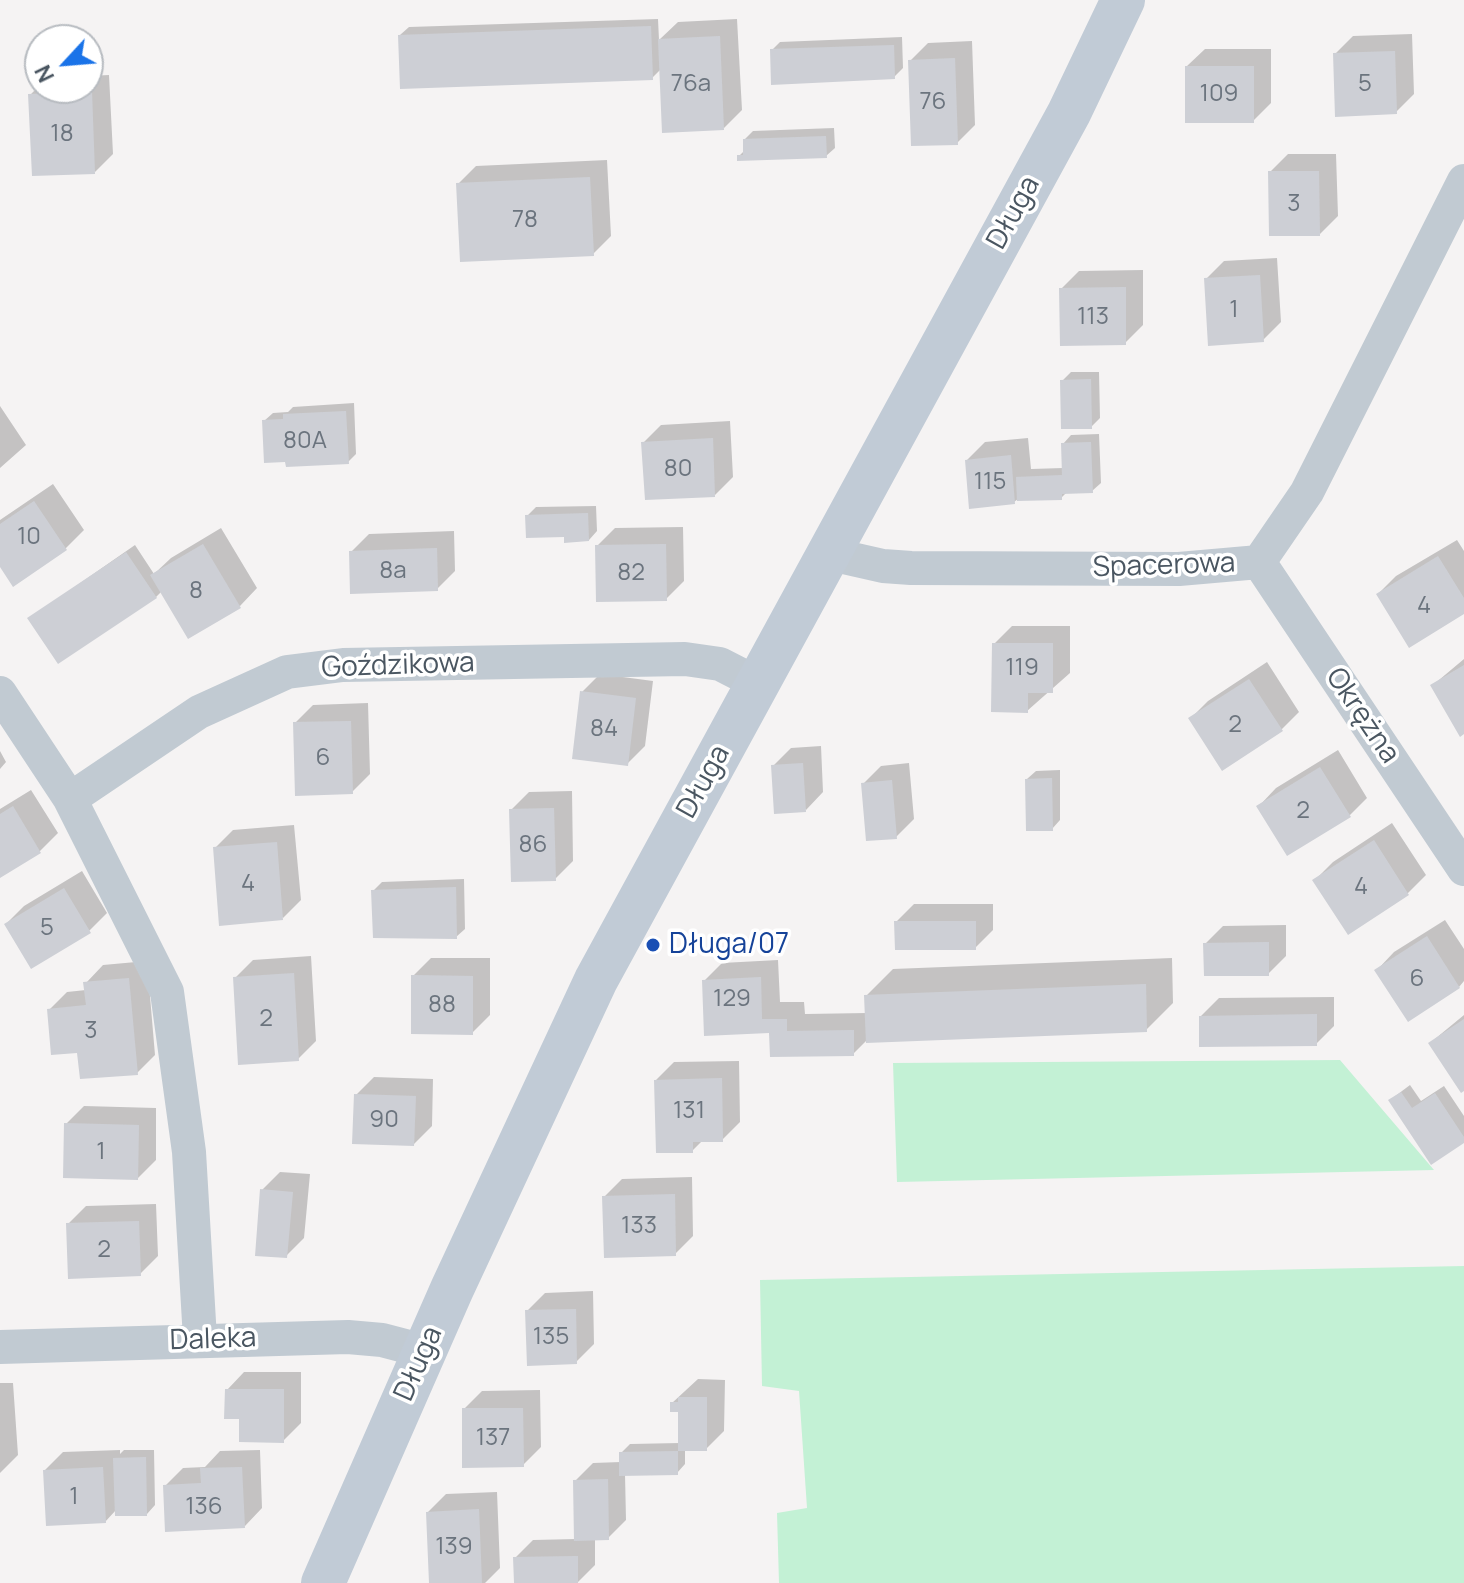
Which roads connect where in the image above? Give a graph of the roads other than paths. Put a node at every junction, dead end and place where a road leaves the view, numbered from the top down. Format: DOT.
graph roads {
  1 [pos="1123,0"];
  2 [pos="1462,190"];
  3 [pos="830,554"];
  4 [pos="1259,562"];
  5 [pos="757,683"];
  6 [pos="0,693"];
  7 [pos="70,799"];
  8 [pos="1464,869"];
  9 [pos="200,1339"];
  10 [pos="0,1347"];
  11 [pos="424,1351"];
  12 [pos="323,1583"];
  1 -- 3 [label="street, Długa"];
  2 -- 4 [label="street, Spacerowa"];
  3 -- 4 [label="street, Spacerowa"];
  3 -- 5 [label="street, Długa"];
  4 -- 8 [label="street, Okrężna"];
  5 -- 7 [label="street, Goździkowa"];
  5 -- 11 [label="street, Długa"];
  6 -- 7 [label="street"];
  7 -- 9 [label="street"];
  9 -- 10 [label="street, Daleka"];
  9 -- 11 [label="street, Daleka"];
  11 -- 12 [label="street, Długa"];
}
